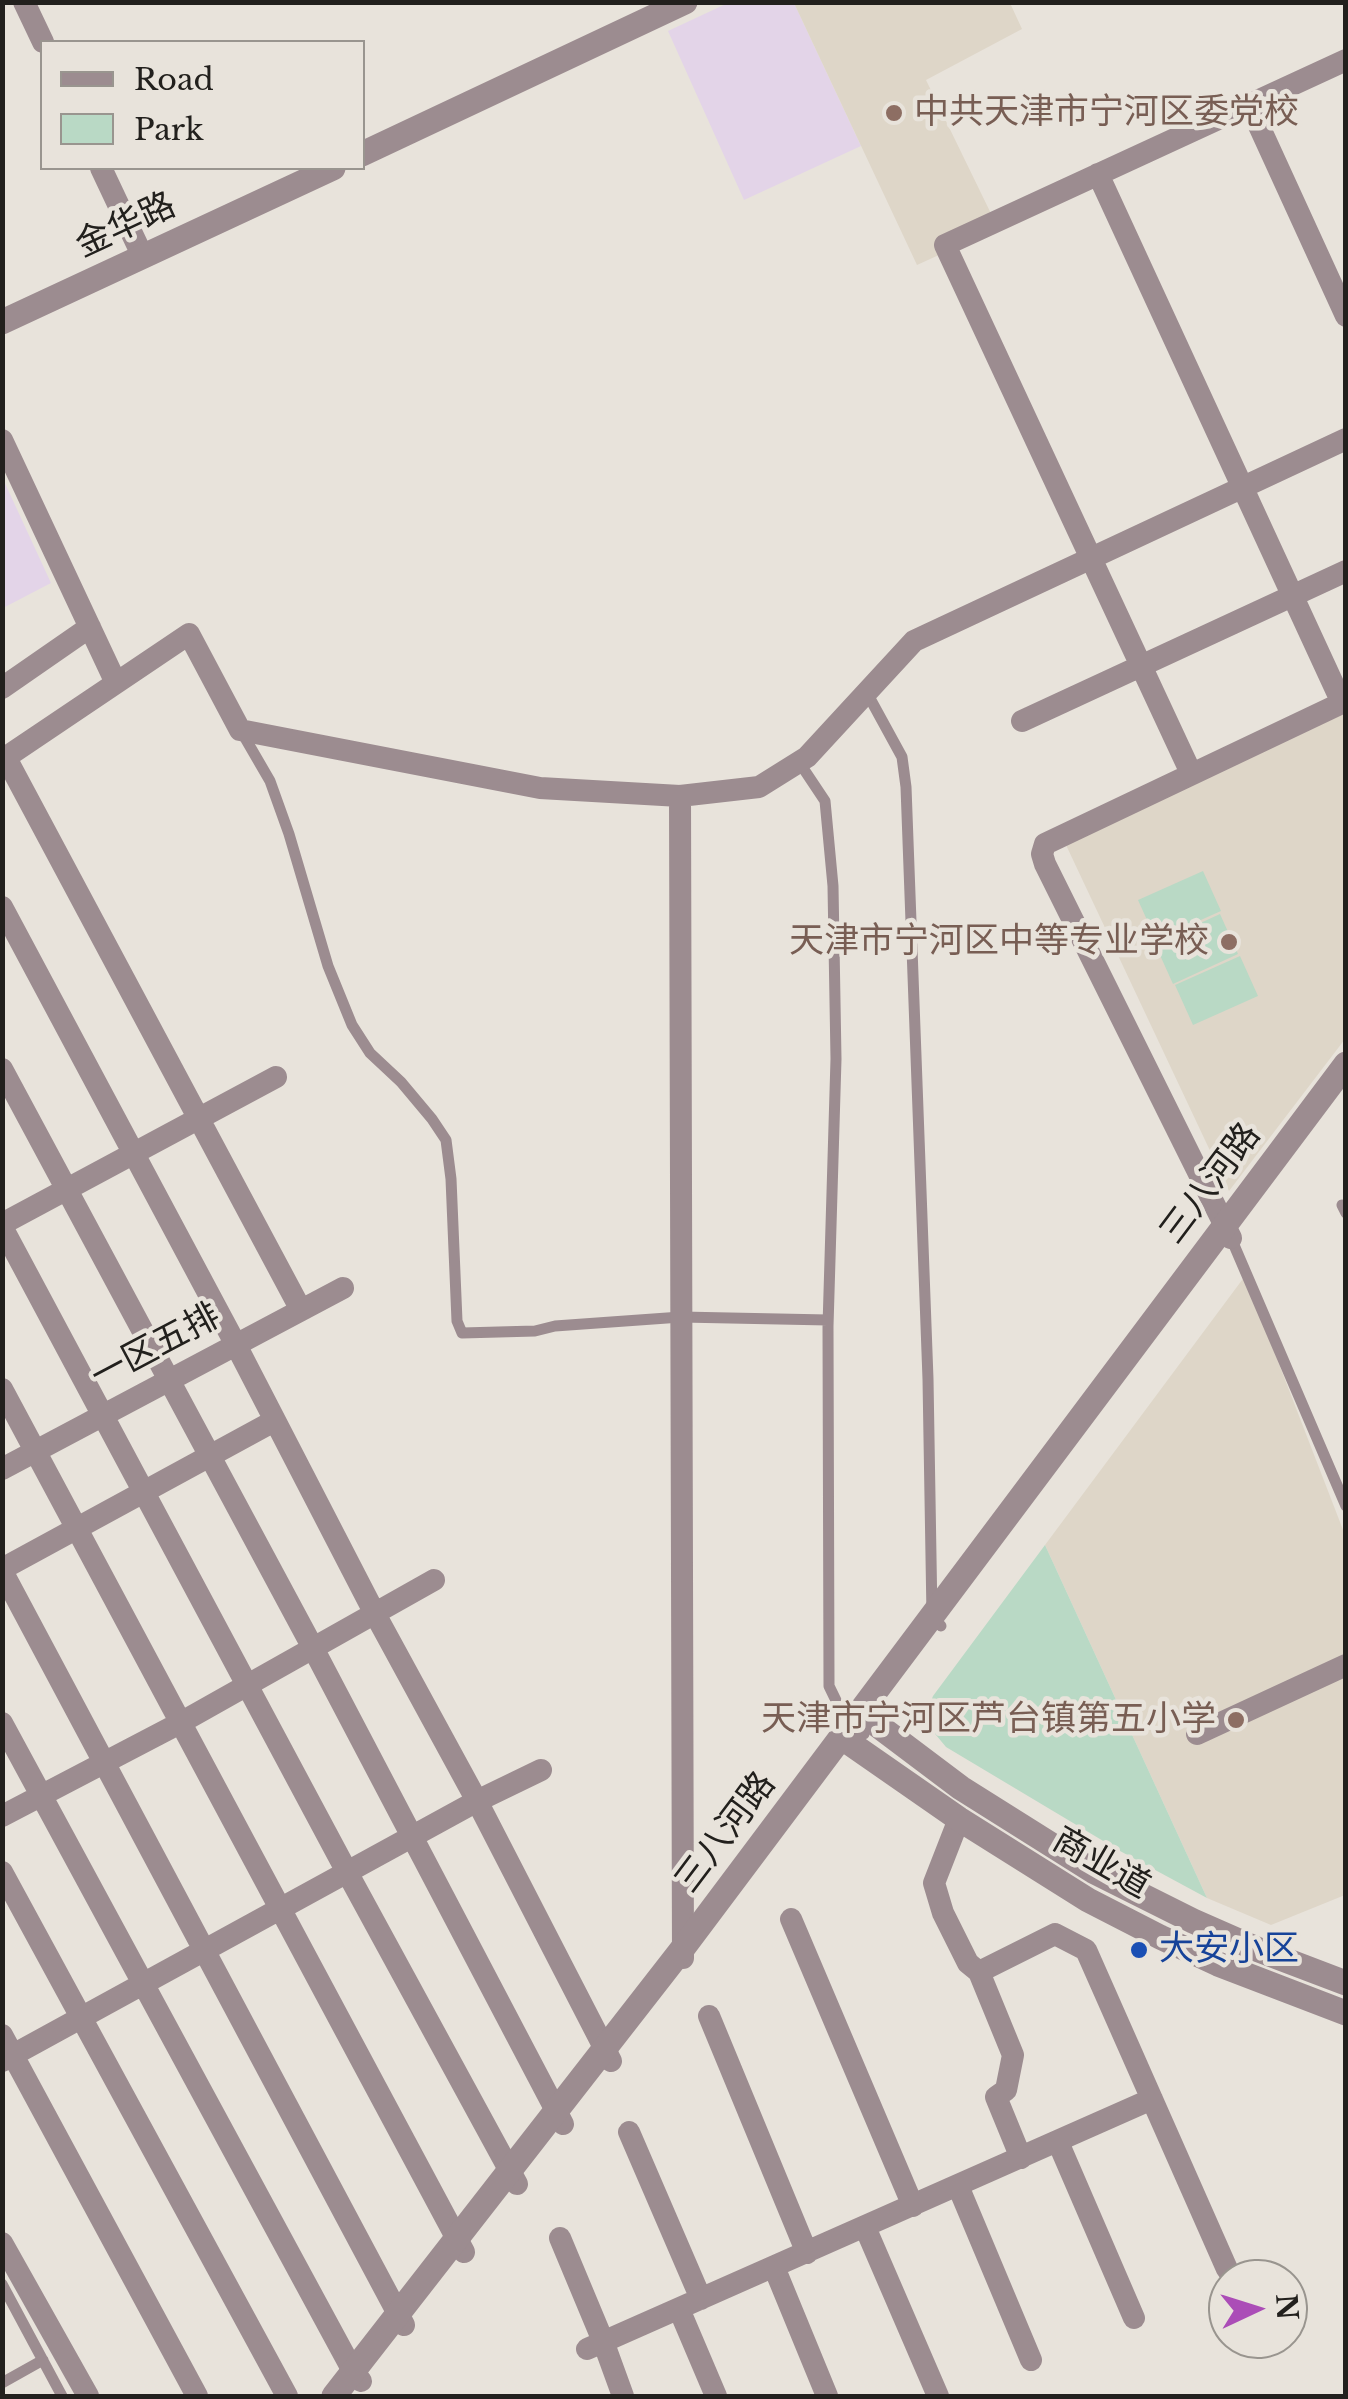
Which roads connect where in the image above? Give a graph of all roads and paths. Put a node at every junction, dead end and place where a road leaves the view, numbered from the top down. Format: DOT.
graph roads {
  1 [pos="24,2"];
  2 [pos="685,2"];
  3 [pos="657,5"];
  4 [pos="42,40"];
  5 [pos="1346,60"];
  6 [pos="1249,104"];
  7 [pos="365,140"];
  8 [pos="365,152"];
  9 [pos="102,170"];
  10 [pos="302,170"];
  11 [pos="328,170"];
  12 [pos="1098,174"];
  13 [pos="140,252"];
  14 [pos="2,310"];
  15 [pos="1346,316"];
  16 [pos="2,322"];
  17 [pos="1346,439"];
  18 [pos="2,440"];
  19 [pos="1242,488"];
  20 [pos="1090,560"];
  21 [pos="1346,571"];
  22 [pos="1292,597"];
  23 [pos="90,627"];
  24 [pos="1140,666"];
  25 [pos="116,683"];
  26 [pos="2,688"];
  27 [pos="866,692"];
  28 [pos="1344,702"];
  29 [pos="1022,721"];
  30 [pos="240,730"];
  31 [pos="4,759"];
  32 [pos="799,762"];
  33 [pos="1191,773"];
  34 [pos="680,796"];
  35 [pos="2,907"];
  36 [pos="1346,1064"];
  37 [pos="2,1069"];
  38 [pos="276,1077"];
  39 [pos="1346,1086"];
  40 [pos="198,1119"];
  41 [pos="134,1153"];
  42 [pos="67,1189"];
  43 [pos="2,1226"];
  44 [pos="1228,1231"];
  45 [pos="343,1288"];
  46 [pos="301,1310"];
  47 [pos="681,1317"];
  48 [pos="828,1320"];
  49 [pos="236,1345"];
  50 [pos="169,1380"];
  51 [pos="2,1389"];
  52 [pos="103,1415"];
  53 [pos="274,1421"];
  54 [pos="34,1451"];
  55 [pos="209,1455"];
  56 [pos="2,1468"];
  57 [pos="144,1490"];
  58 [pos="1346,1506"];
  59 [pos="76,1528"];
  60 [pos="2,1570"];
  61 [pos="434,1580"];
  62 [pos="374,1612"];
  63 [pos="937,1621"];
  64 [pos="313,1648"];
  65 [pos="1346,1665"];
  66 [pos="247,1685"];
  67 [pos="180,1722"];
  68 [pos="2,1723"];
  69 [pos="857,1730"];
  70 [pos="1197,1734"];
  71 [pos="104,1762"];
  72 [pos="540,1770"];
  73 [pos="42,1796"];
  74 [pos="476,1802"];
  75 [pos="2,1816"];
  76 [pos="958,1819"];
  77 [pos="411,1837"];
  78 [pos="2,1872"];
  79 [pos="347,1872"];
  80 [pos="280,1909"];
  81 [pos="791,1919"];
  82 [pos="204,1950"];
  83 [pos="683,1959"];
  84 [pos="980,1972"];
  85 [pos="143,1983"];
  86 [pos="1346,1983"];
  87 [pos="1346,2013"];
  88 [pos="80,2016"];
  89 [pos="709,2016"];
  90 [pos="6,2050"];
  91 [pos="608,2054"];
  92 [pos="1152,2098"];
  93 [pos="559,2119"];
  94 [pos="630,2132"];
  95 [pos="1058,2142"];
  96 [pos="1022,2158"];
  97 [pos="514,2178"];
  98 [pos="958,2186"];
  99 [pos="912,2206"];
  100 [pos="865,2227"];
  101 [pos="560,2238"];
  102 [pos="2,2243"];
  103 [pos="460,2246"];
  104 [pos="806,2253"];
  105 [pos="1223,2259"];
  106 [pos="774,2267"];
  107 [pos="2,2284"];
  108 [pos="701,2299"];
  109 [pos="679,2309"];
  110 [pos="1134,2318"];
  111 [pos="401,2319"];
  112 [pos="595,2345"];
  113 [pos="43,2360"];
  114 [pos="1031,2360"];
  115 [pos="2,2383"];
  116 [pos="354,2383"];
  117 [pos="62,2396"];
  118 [pos="88,2396"];
  119 [pos="197,2396"];
  120 [pos="287,2396"];
  121 [pos="334,2396"];
  122 [pos="623,2396"];
  123 [pos="716,2396"];
  124 [pos="828,2396"];
  125 [pos="938,2396"];
  1 -- 4 [label="street"];
  2 -- 3 [label="street"];
  3 -- 7 [label="street"];
  3 -- 8 [label="street"];
  5 -- 6 [label="street"];
  6 -- 12 [label="street"];
  6 -- 15 [label="street"];
  9 -- 13 [label="street"];
  10 -- 13 [label="street, 金华路"];
  11 -- 13 [label="street, 金华路"];
  12 -- 19 [label="street"];
  12 -- 20 [label="street"];
  13 -- 14 [label="street, 金华路"];
  13 -- 16 [label="street, 金华路"];
  17 -- 19 [label="street"];
  18 -- 23 [label="street"];
  19 -- 20 [label="street"];
  19 -- 22 [label="street"];
  20 -- 24 [label="street"];
  20 -- 27 [label="street"];
  21 -- 22 [label="street"];
  22 -- 24 [label="street"];
  22 -- 28 [label="street"];
  23 -- 25 [label="street"];
  23 -- 26 [label="street"];
  24 -- 29 [label="street"];
  24 -- 33 [label="street"];
  25 -- 30 [label="street"];
  25 -- 31 [label="street"];
  27 -- 32 [label="street"];
  27 -- 63 [label="lane"];
  28 -- 33 [label="street"];
  30 -- 34 [label="street"];
  30 -- 47 [label="lane"];
  31 -- 40 [label="street"];
  32 -- 34 [label="street"];
  32 -- 48 [label="lane"];
  33 -- 44 [label="street"];
  34 -- 47 [label="street"];
  35 -- 41 [label="street"];
  36 -- 44 [label="street, 三八河路"];
  37 -- 42 [label="street"];
  38 -- 40 [label="street"];
  39 -- 44 [label="street, 三八河路"];
  40 -- 41 [label="street"];
  40 -- 46 [label="street"];
  41 -- 42 [label="street"];
  41 -- 49 [label="street"];
  42 -- 43 [label="street"];
  42 -- 50 [label="street"];
  43 -- 52 [label="street"];
  44 -- 58 [label="lane"];
  44 -- 63 [label="street, 三八河路"];
  45 -- 46 [label="street, 一区五排"];
  46 -- 49 [label="street, 一区五排"];
  47 -- 48 [label="lane"];
  47 -- 83 [label="street"];
  48 -- 69 [label="lane"];
  49 -- 50 [label="street, 一区五排"];
  49 -- 53 [label="street"];
  50 -- 52 [label="street, 一区五排"];
  50 -- 55 [label="street"];
  51 -- 54 [label="street"];
  52 -- 54 [label="street, 一区五排"];
  52 -- 57 [label="street"];
  53 -- 55 [label="street"];
  53 -- 62 [label="street"];
  54 -- 56 [label="street, 一区五排"];
  54 -- 59 [label="street"];
  55 -- 57 [label="street"];
  55 -- 64 [label="street"];
  57 -- 59 [label="street"];
  57 -- 66 [label="street"];
  59 -- 60 [label="street"];
  59 -- 67 [label="street"];
  60 -- 71 [label="street"];
  61 -- 62 [label="street"];
  62 -- 64 [label="street"];
  62 -- 74 [label="street"];
  63 -- 69 [label="street, 三八河路"];
  64 -- 66 [label="street"];
  64 -- 77 [label="street"];
  65 -- 70 [label="street"];
  66 -- 67 [label="street"];
  66 -- 79 [label="street"];
  67 -- 71 [label="street"];
  67 -- 80 [label="street"];
  68 -- 73 [label="street"];
  69 -- 76 [label="street, 商业道"];
  69 -- 83 [label="street, 三八河路"];
  69 -- 86 [label="street, 商业道"];
  71 -- 73 [label="street"];
  71 -- 82 [label="street"];
  72 -- 74 [label="street"];
  73 -- 75 [label="street"];
  73 -- 85 [label="street"];
  74 -- 77 [label="street"];
  74 -- 91 [label="street"];
  76 -- 84 [label="street"];
  76 -- 87 [label="street, 商业道"];
  77 -- 79 [label="street"];
  77 -- 93 [label="street"];
  78 -- 88 [label="street"];
  79 -- 80 [label="street"];
  79 -- 97 [label="street"];
  80 -- 82 [label="street"];
  80 -- 103 [label="street"];
  81 -- 99 [label="street"];
  82 -- 85 [label="street"];
  82 -- 111 [label="street"];
  83 -- 91 [label="street, 三八河路"];
  84 -- 92 [label="street"];
  84 -- 96 [label="street"];
  85 -- 88 [label="street"];
  85 -- 116 [label="street"];
  88 -- 90 [label="street"];
  88 -- 120 [label="street"];
  89 -- 104 [label="street"];
  90 -- 119 [label="street"];
  91 -- 93 [label="street, 三八河路"];
  92 -- 95 [label="street"];
  92 -- 105 [label="street"];
  93 -- 97 [label="street, 三八河路"];
  94 -- 108 [label="street"];
  95 -- 96 [label="street"];
  95 -- 110 [label="street"];
  96 -- 98 [label="street"];
  97 -- 103 [label="street, 三八河路"];
  98 -- 99 [label="street"];
  98 -- 114 [label="street"];
  99 -- 100 [label="street"];
  100 -- 104 [label="street"];
  100 -- 125 [label="street"];
  101 -- 112 [label="street"];
  102 -- 118 [label="street"];
  103 -- 111 [label="street, 三八河路"];
  104 -- 106 [label="street"];
  106 -- 108 [label="street"];
  106 -- 124 [label="street"];
  107 -- 113 [label="lane"];
  108 -- 109 [label="street"];
  109 -- 112 [label="street"];
  109 -- 123 [label="street"];
  111 -- 116 [label="street, 三八河路"];
  112 -- 122 [label="street"];
  113 -- 115 [label="lane"];
  113 -- 117 [label="lane"];
  116 -- 121 [label="street, 三八河路"];
}
